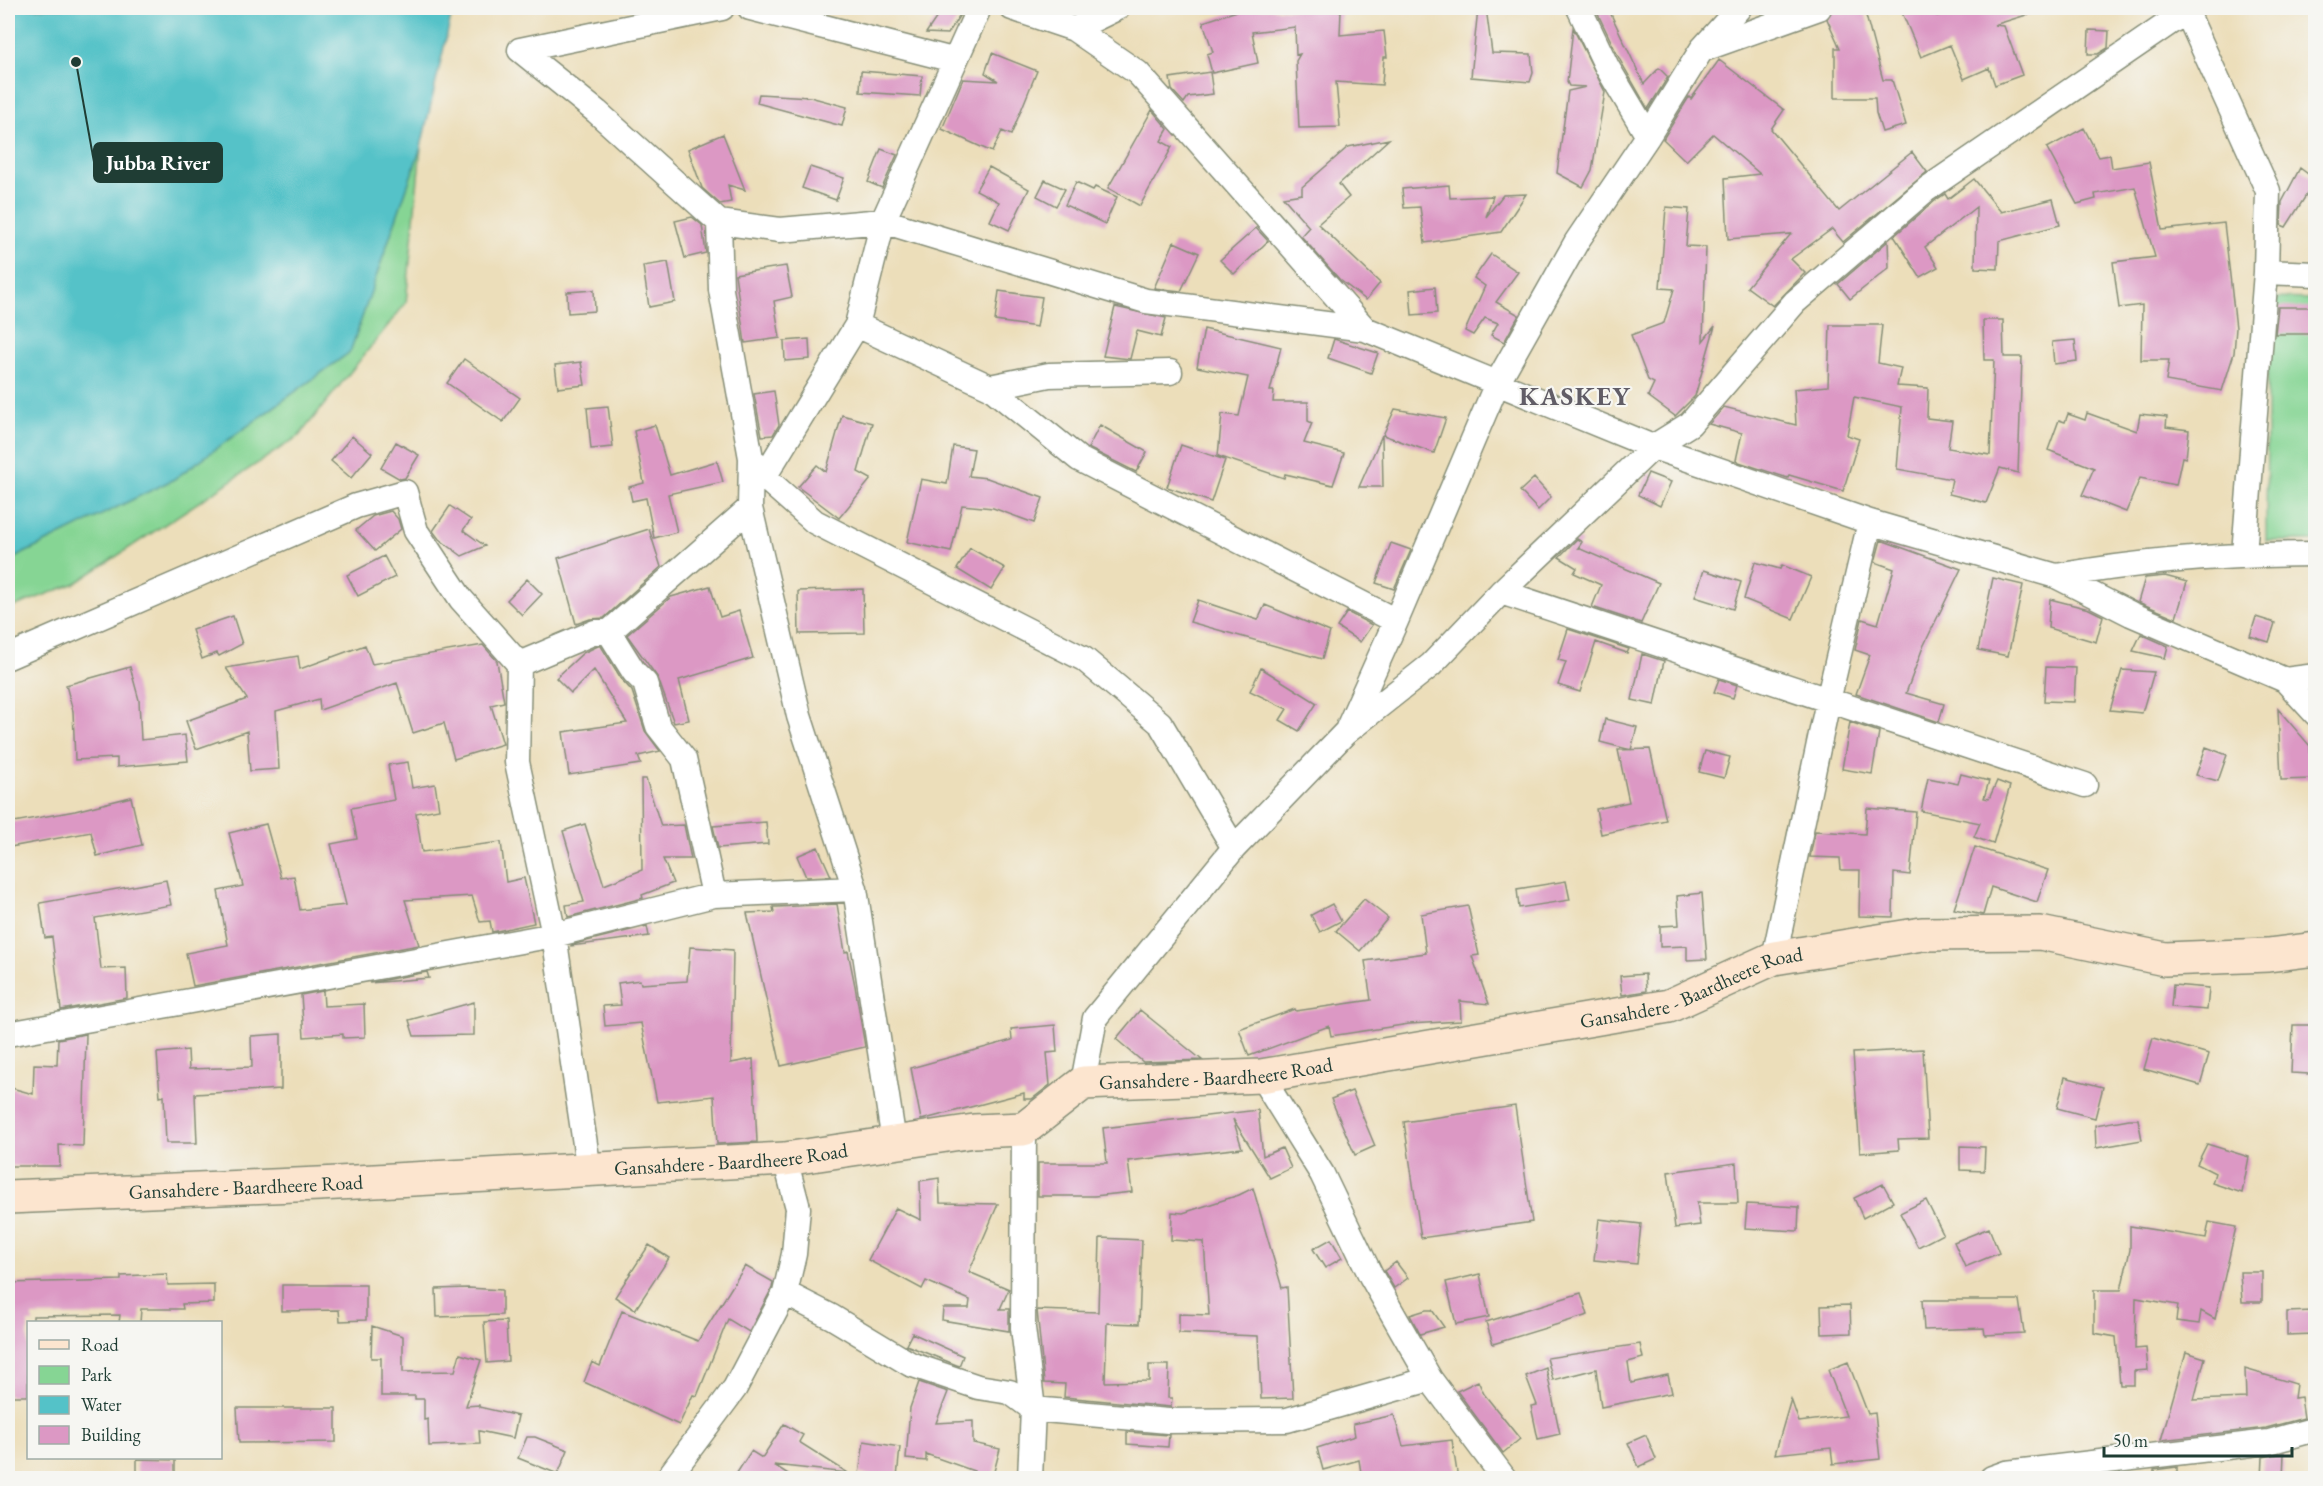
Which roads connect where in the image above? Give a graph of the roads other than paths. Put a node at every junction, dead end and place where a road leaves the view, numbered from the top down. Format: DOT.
graph roads {
  1 [pos="722,8"];
  2 [pos="750,8"];
  3 [pos="979,8"];
  4 [pos="1012,8"];
  5 [pos="1117,8"];
  6 [pos="1579,8"];
  7 [pos="1739,8"];
  8 [pos="1819,8"];
  9 [pos="2187,9"];
  10 [pos="1074,29"];
  11 [pos="1702,49"];
  12 [pos="953,60"];
  13 [pos="1648,136"];
  14 [pos="883,221"];
  15 [pos="718,222"];
  16 [pos="2266,272"];
  17 [pos="2316,274"];
  18 [pos="857,325"];
  19 [pos="1365,329"];
  20 [pos="1170,372"];
  21 [pos="1498,381"];
  22 [pos="990,387"];
  23 [pos="1653,447"];
  24 [pos="758,467"];
  25 [pos="750,508"];
  26 [pos="1870,522"];
  27 [pos="2244,554"];
  28 [pos="2316,554"];
  29 [pos="2056,576"];
  30 [pos="1501,592"];
  31 [pos="1396,621"];
  32 [pos="609,632"];
  33 [pos="8,657"];
  34 [pos="519,664"];
  35 [pos="2316,676"];
  36 [pos="2285,680"];
  37 [pos="1828,701"];
  38 [pos="2316,714"];
  39 [pos="1345,733"];
  40 [pos="2085,785"];
  41 [pos="1234,848"];
  42 [pos="855,889"];
  43 [pos="714,895"];
  44 [pos="554,935"];
  45 [pos="2316,949"];
  46 [pos="1774,958"];
  47 [pos="8,1034"];
  48 [pos="1262,1076"];
  49 [pos="1083,1083"];
  50 [pos="1024,1129"];
  51 [pos="894,1142"];
  52 [pos="785,1159"];
  53 [pos="589,1171"];
  54 [pos="8,1197"];
  55 [pos="785,1293"];
  56 [pos="1430,1379"];
  57 [pos="1033,1409"];
  58 [pos="2316,1429"];
  59 [pos="668,1479"];
  60 [pos="1030,1479"];
  61 [pos="1504,1479"];
  62 [pos="1992,1479"];
  1 -- 15 [label="street"];
  2 -- 12 [label="street"];
  3 -- 12 [label="street"];
  4 -- 10 [label="street"];
  5 -- 10 [label="street"];
  6 -- 13 [label="street"];
  7 -- 11 [label="street"];
  8 -- 11 [label="street"];
  9 -- 16 [label="street"];
  9 -- 23 [label="street"];
  10 -- 19 [label="street"];
  11 -- 13 [label="street"];
  12 -- 14 [label="street"];
  13 -- 21 [label="street"];
  14 -- 15 [label="street"];
  14 -- 18 [label="street"];
  14 -- 19 [label="street"];
  15 -- 24 [label="street"];
  16 -- 17 [label="street"];
  16 -- 27 [label="street"];
  18 -- 22 [label="street"];
  18 -- 24 [label="street"];
  19 -- 21 [label="street"];
  20 -- 22 [label="street"];
  21 -- 23 [label="street"];
  21 -- 31 [label="street"];
  22 -- 31 [label="street"];
  23 -- 26 [label="street"];
  23 -- 30 [label="street"];
  24 -- 25 [label="street"];
  24 -- 41 [label="street"];
  25 -- 32 [label="street"];
  25 -- 42 [label="street"];
  26 -- 29 [label="street"];
  26 -- 37 [label="street"];
  27 -- 28 [label="street"];
  27 -- 29 [label="street"];
  29 -- 36 [label="street"];
  30 -- 37 [label="street"];
  30 -- 39 [label="street"];
  31 -- 39 [label="street"];
  32 -- 34 [label="street"];
  32 -- 43 [label="street"];
  33 -- 34 [label="street"];
  34 -- 44 [label="street"];
  35 -- 36 [label="street"];
  36 -- 38 [label="street"];
  37 -- 40 [label="street"];
  37 -- 46 [label="street"];
  39 -- 41 [label="street"];
  41 -- 49 [label="street"];
  42 -- 43 [label="street"];
  42 -- 51 [label="street"];
  43 -- 44 [label="street"];
  44 -- 47 [label="street"];
  44 -- 53 [label="street"];
  45 -- 46 [label="main road, Gansahdere - Baardheere Road"];
  46 -- 48 [label="main road, Gansahdere - Baardheere Road"];
  48 -- 49 [label="main road, Gansahdere - Baardheere Road"];
  48 -- 56 [label="street"];
  49 -- 50 [label="main road, Gansahdere - Baardheere Road"];
  50 -- 51 [label="main road, Gansahdere - Baardheere Road"];
  50 -- 57 [label="street"];
  51 -- 52 [label="main road, Gansahdere - Baardheere Road"];
  52 -- 53 [label="main road, Gansahdere - Baardheere Road"];
  52 -- 55 [label="street"];
  53 -- 54 [label="main road, Gansahdere - Baardheere Road"];
  55 -- 57 [label="street"];
  55 -- 59 [label="street"];
  56 -- 57 [label="street"];
  56 -- 61 [label="street"];
  57 -- 60 [label="street"];
  58 -- 62 [label="street"];
}
